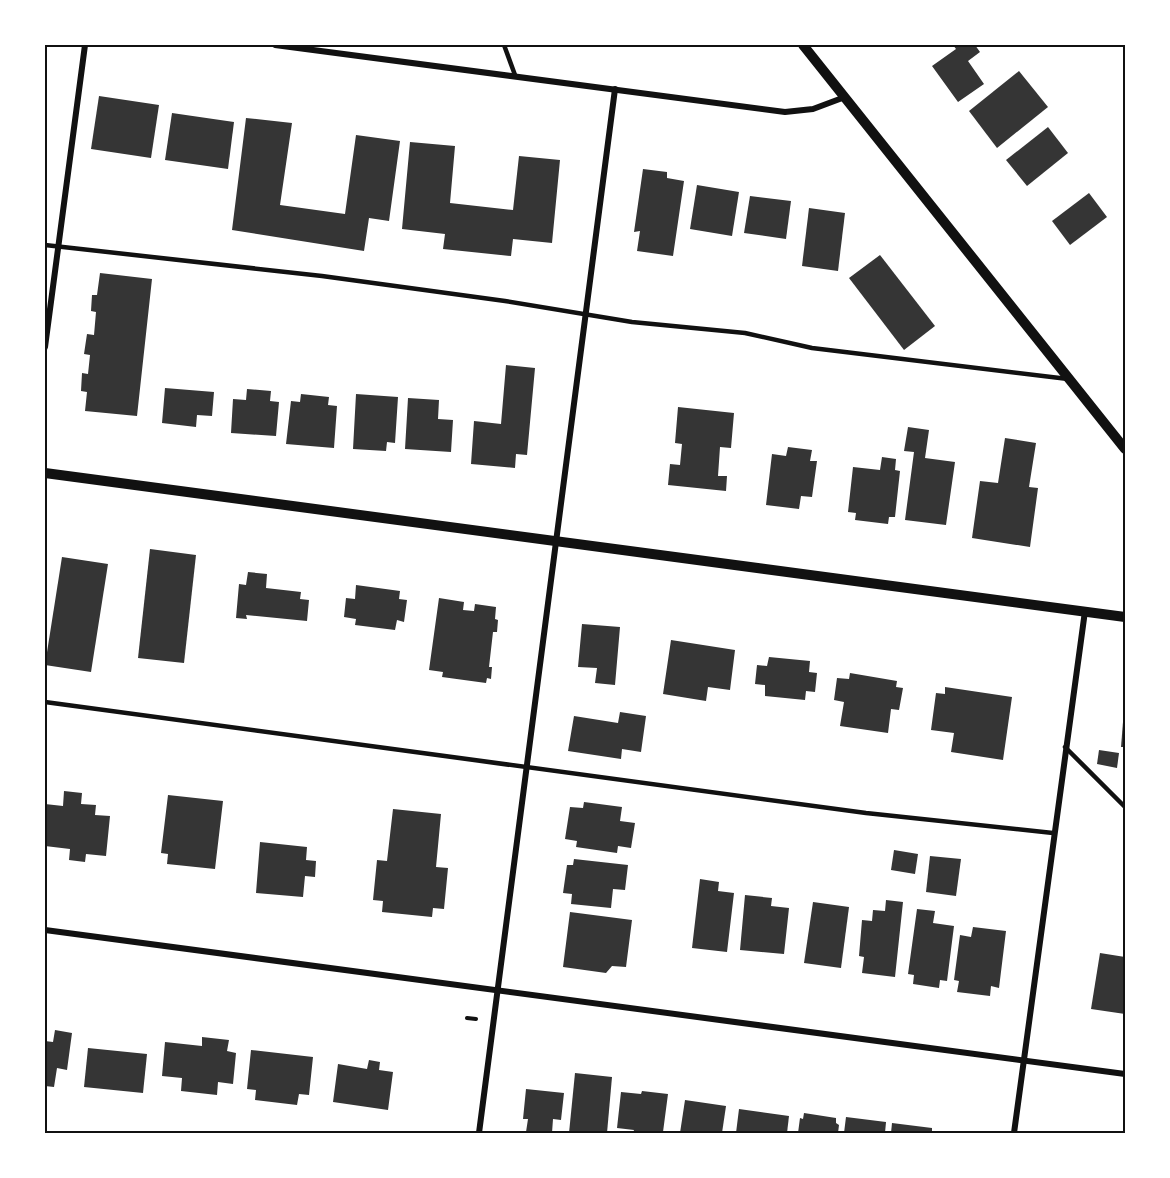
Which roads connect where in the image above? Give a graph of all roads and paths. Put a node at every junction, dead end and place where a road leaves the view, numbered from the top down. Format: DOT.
graph roads {
  1 [pos="85,45"];
  2 [pos="275,45"];
  3 [pos="504,45"];
  4 [pos="803,45"];
  5 [pos="515,75"];
  6 [pos="615,89"];
  7 [pos="845,97"];
  8 [pos="45,245"];
  9 [pos="59,247"];
  10 [pos="586,314"];
  11 [pos="45,347"];
  12 [pos="1068,379"];
  13 [pos="1125,449"];
  14 [pos="45,473"];
  15 [pos="556,541"];
  16 [pos="1085,611"];
  17 [pos="1125,616"];
  18 [pos="45,702"];
  19 [pos="1065,747"];
  20 [pos="526,765"];
  21 [pos="1125,807"];
  22 [pos="1053,833"];
  23 [pos="45,930"];
  24 [pos="497,990"];
  25 [pos="467,1018"];
  26 [pos="476,1019"];
  27 [pos="1023,1060"];
  28 [pos="1125,1074"];
  29 [pos="479,1133"];
  30 [pos="1014,1133"];
  1 -- 9 [label="street"];
  2 -- 5 [label="street"];
  3 -- 5 [label="lane"];
  4 -- 7 [label="street"];
  5 -- 6 [label="street"];
  6 -- 7 [label="street"];
  6 -- 10 [label="street"];
  7 -- 12 [label="street"];
  8 -- 9 [label="lane"];
  9 -- 10 [label="lane"];
  9 -- 11 [label="street"];
  10 -- 12 [label="lane"];
  10 -- 15 [label="street"];
  12 -- 13 [label="street"];
  14 -- 15 [label="street"];
  15 -- 16 [label="street"];
  15 -- 20 [label="street"];
  16 -- 17 [label="street"];
  16 -- 19 [label="street"];
  18 -- 20 [label="lane"];
  19 -- 21 [label="lane"];
  19 -- 22 [label="street"];
  20 -- 22 [label="lane"];
  20 -- 24 [label="street"];
  22 -- 27 [label="street"];
  23 -- 24 [label="street"];
  24 -- 27 [label="street"];
  24 -- 29 [label="street"];
  25 -- 26 [label="path"];
  27 -- 28 [label="street"];
  27 -- 30 [label="street"];
}
